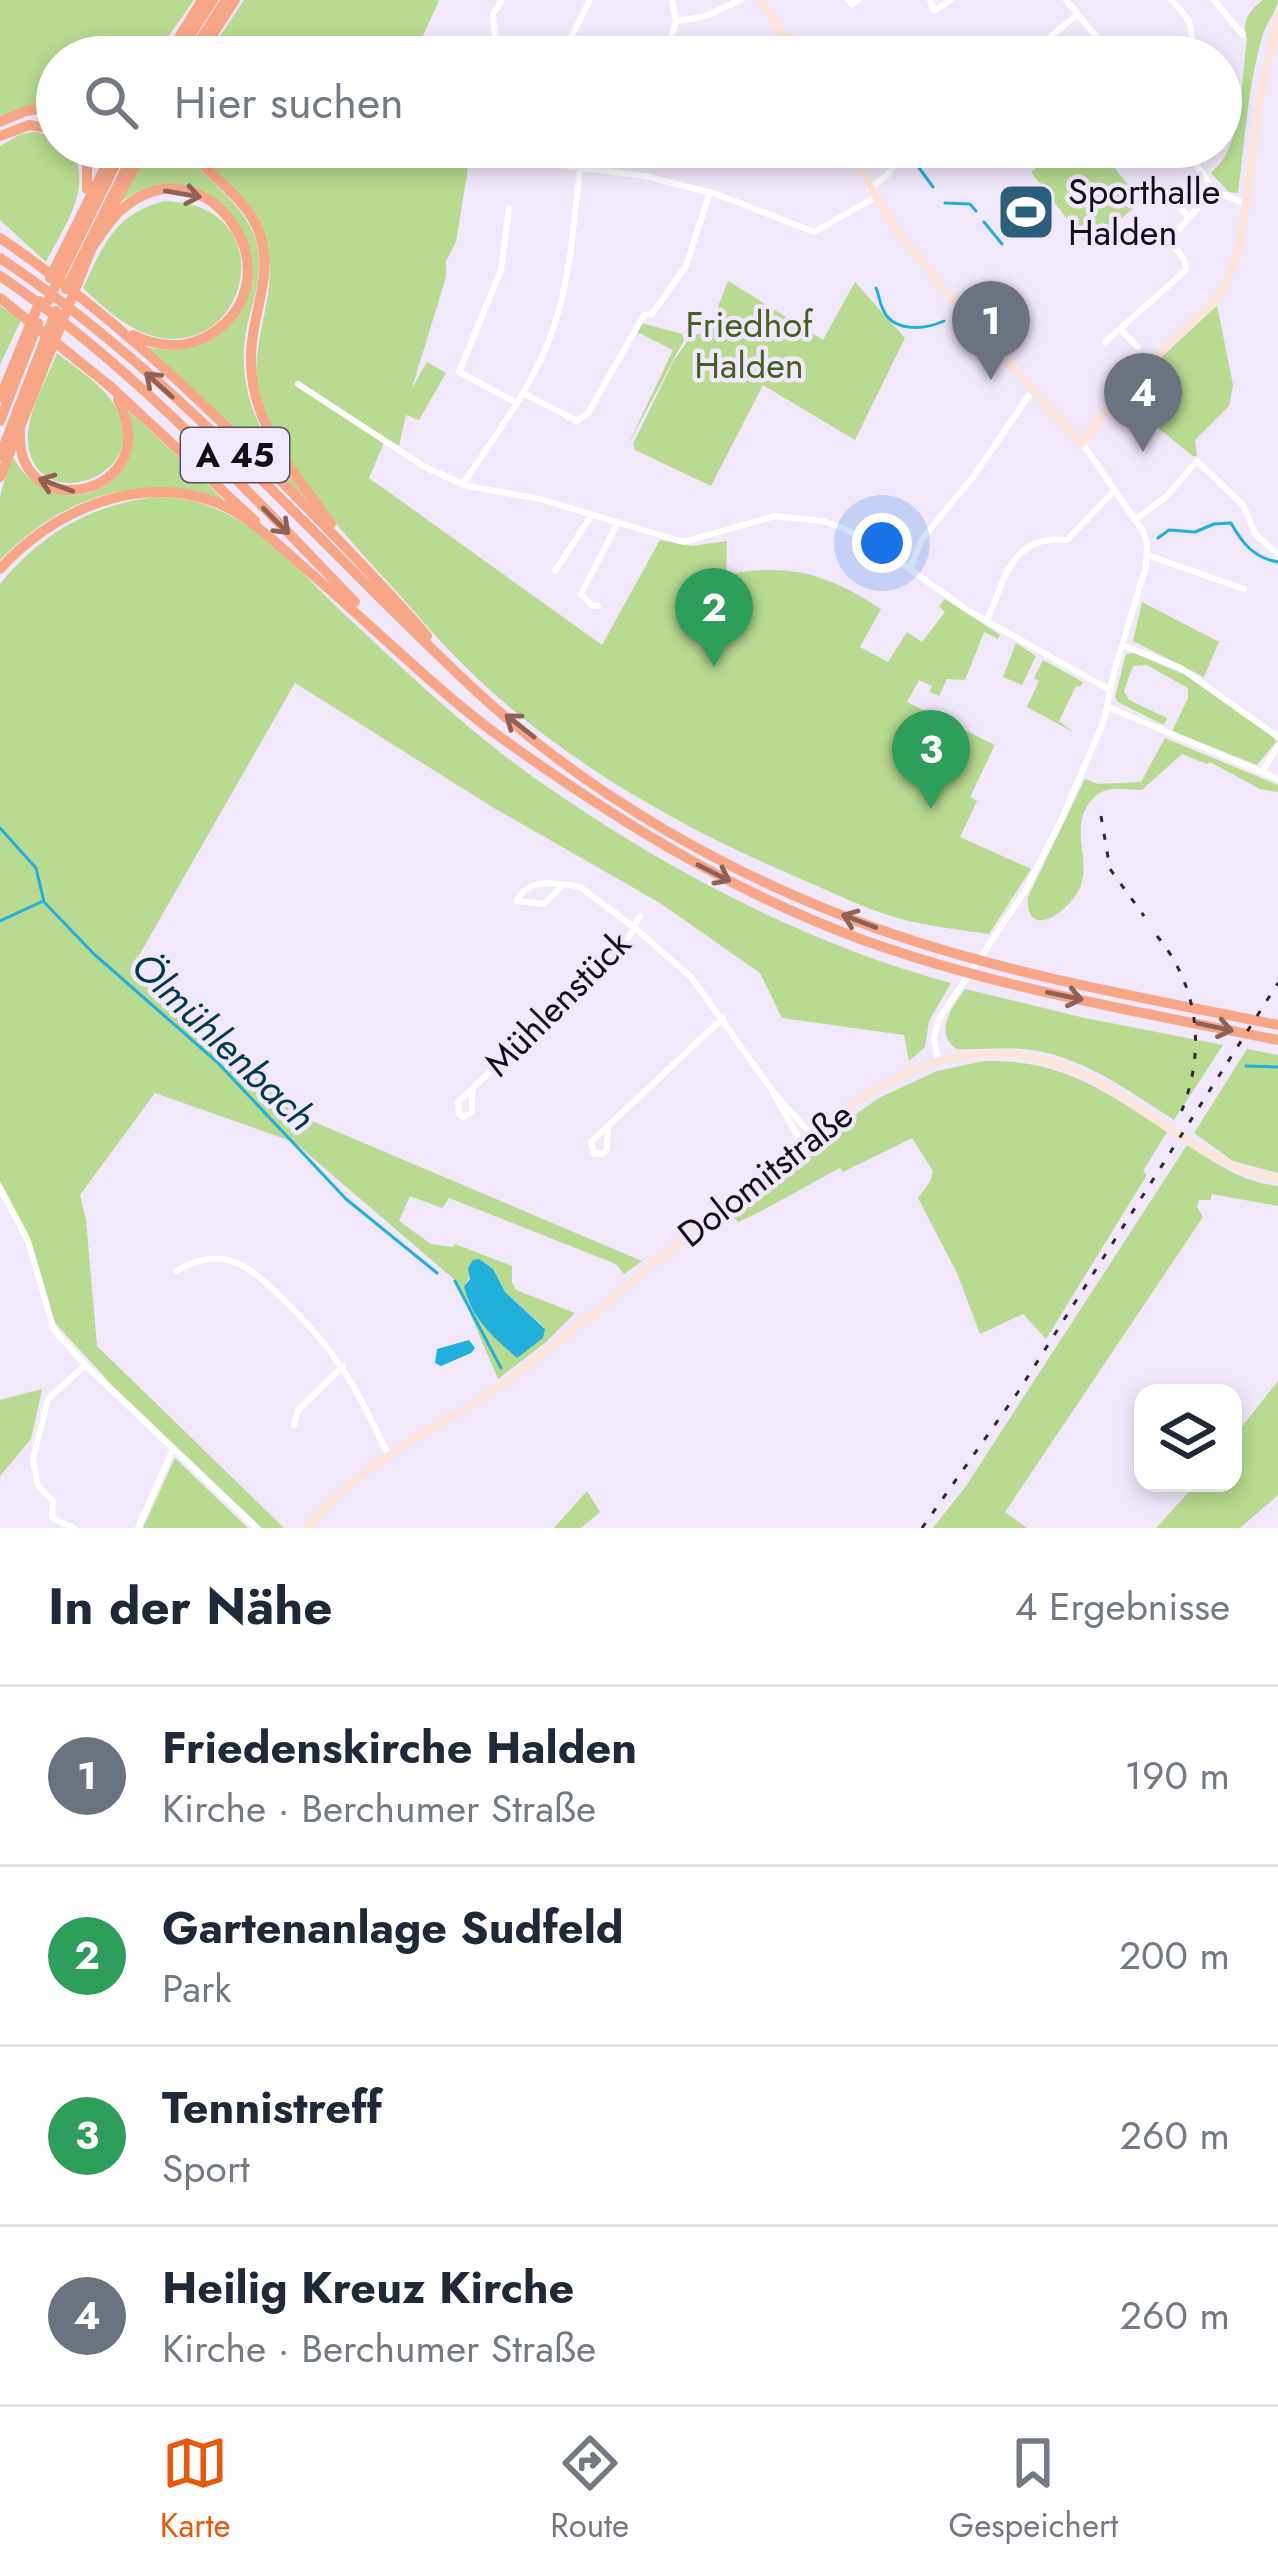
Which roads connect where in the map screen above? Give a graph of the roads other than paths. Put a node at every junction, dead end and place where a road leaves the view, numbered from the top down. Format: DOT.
graph roads {
  1 [pos="202,0"];
  2 [pos="213,0"];
  3 [pos="231,0"];
  4 [pos="502,0"];
  5 [pos="590,0"];
  6 [pos="672,0"];
  7 [pos="741,0"];
  8 [pos="759,0"];
  9 [pos="848,0"];
  10 [pos="858,0"];
  11 [pos="930,0"];
  12 [pos="951,0"];
  13 [pos="1066,0"];
  14 [pos="1172,0"];
  15 [pos="1214,0"];
  16 [pos="1077,15"];
  17 [pos="1278,16"];
  18 [pos="676,21"];
  19 [pos="1244,34"];
  20 [pos="180,36"];
  21 [pos="185,36"];
  22 [pos="204,36"];
  23 [pos="211,36"];
  24 [pos="495,36"];
  25 [pos="572,36"];
  26 [pos="672,36"];
  27 [pos="783,36"];
  28 [pos="1052,36"];
  29 [pos="1095,36"];
  30 [pos="1194,36"];
  31 [pos="36,109"];
  32 [pos="0,122"];
  33 [pos="36,127"];
  34 [pos="0,136"];
  35 [pos="86,168"];
  36 [pos="107,168"];
  37 [pos="110,168"];
  38 [pos="128,168"];
  39 [pos="131,168"];
  40 [pos="208,168"];
  41 [pos="580,168"];
  42 [pos="587,168"];
  43 [pos="859,168"];
  44 [pos="891,168"];
  45 [pos="1199,168"];
  46 [pos="868,189"];
  47 [pos="1214,190"];
  48 [pos="1169,191"];
  49 [pos="710,192"];
  50 [pos="874,198"];
  51 [pos="1244,204"];
  52 [pos="509,208"];
  53 [pos="1187,216"];
  54 [pos="73,228"];
  55 [pos="0,234"];
  56 [pos="91,249"];
  57 [pos="0,258"];
  58 [pos="71,263"];
  59 [pos="0,276"];
  60 [pos="0,298"];
  61 [pos="119,328"];
  62 [pos="1120,329"];
  63 [pos="1106,342"];
  64 [pos="36,343"];
  65 [pos="1138,347"];
  66 [pos="15,356"];
  67 [pos="446,369"];
  68 [pos="459,372"];
  69 [pos="0,376"];
  70 [pos="38,376"];
  71 [pos="298,383"];
  72 [pos="111,387"];
  73 [pos="1032,391"];
  74 [pos="523,393"];
  75 [pos="0,398"];
  76 [pos="517,403"];
  77 [pos="0,421"];
  78 [pos="1082,443"];
  79 [pos="0,455"];
  80 [pos="0,478"];
  81 [pos="463,484"];
  82 [pos="1114,492"];
  83 [pos="592,515"];
  84 [pos="1135,520"];
  85 [pos="618,522"];
  86 [pos="279,546"];
  87 [pos="350,552"];
  88 [pos="1278,554"];
  89 [pos="1148,556"];
  90 [pos="0,569"];
  91 [pos="910,569"];
  92 [pos="555,571"];
  93 [pos="1244,589"];
  94 [pos="598,605"];
  95 [pos="987,621"];
  96 [pos="1122,645"];
  97 [pos="398,647"];
  98 [pos="455,670"];
  99 [pos="1110,690"];
  100 [pos="1108,707"];
  101 [pos="1278,741"];
  102 [pos="1262,772"];
  103 [pos="1278,779"];
  104 [pos="563,885"];
  105 [pos="640,916"];
  106 [pos="634,928"];
  107 [pos="723,1018"];
  108 [pos="1278,1025"];
  109 [pos="1278,1040"];
  110 [pos="938,1061"];
  111 [pos="472,1089"];
  112 [pos="774,1093"];
  113 [pos="608,1127"];
  114 [pos="811,1134"];
  115 [pos="801,1142"];
  116 [pos="1278,1178"];
  117 [pos="0,1188"];
  118 [pos="176,1271"];
  119 [pos="85,1365"];
  120 [pos="344,1366"];
  121 [pos="294,1425"];
  122 [pos="174,1448"];
  123 [pos="388,1454"];
  124 [pos="74,1528"];
  125 [pos="138,1528"];
  126 [pos="257,1528"];
  127 [pos="307,1528"];
  1 -- 20 [label="highway"];
  2 -- 21 [label="highway"];
  3 -- 22 [label="highway"];
  3 -- 23 [label="highway"];
  4 -- 24 [label="street"];
  5 -- 25 [label="street"];
  6 -- 18 [label="street"];
  7 -- 18 [label="street"];
  8 -- 27 [label="street"];
  9 -- 10 [label="street"];
  11 -- 12 [label="street"];
  13 -- 16 [label="street"];
  14 -- 30 [label="street"];
  15 -- 19 [label="street"];
  16 -- 28 [label="street"];
  16 -- 29 [label="street"];
  17 -- 51 [label="street"];
  18 -- 26 [label="street"];
  31 -- 32 [label="highway"];
  33 -- 34 [label="highway"];
  35 -- 54 [label="highway"];
  36 -- 54 [label="highway"];
  37 -- 58 [label="highway"];
  38 -- 58 [label="highway"];
  39 -- 56 [label="highway"];
  40 -- 87 [label="highway"];
  41 -- 74 [label="street"];
  42 -- 49 [label="street"];
  43 -- 46 [label="street"];
  44 -- 46 [label="street"];
  45 -- 47 [label="street"];
  46 -- 50 [label="street"];
  47 -- 51 [label="street"];
  47 -- 53 [label="street"];
  48 -- 53 [label="street"];
  49 -- 50 [label="street"];
  49 -- 74 [label="street"];
  50 -- 73 [label="street"];
  51 -- 78 [label="street"];
  52 -- 68 [label="street"];
  53 -- 62 [label="street"];
  54 -- 58 [label="highway"];
  55 -- 61 [label="highway"];
  56 -- 58 [label="highway"];
  56 -- 61 [label="highway, one-way"];
  98 -- 57 [label="highway, A 45, one-way"];
  58 -- 64 [label="highway"];
  58 -- 64 [label="highway"];
  59 -- 97 [label="highway, A 45, one-way"];
  60 -- 72 [label="highway"];
  61 -- 87 [label="highway"];
  62 -- 63 [label="street"];
  62 -- 65 [label="street"];
  64 -- 66 [label="highway"];
  64 -- 70 [label="highway"];
  64 -- 77 [label="highway"];
  64 -- 79 [label="highway"];
  66 -- 69 [label="highway"];
  66 -- 75 [label="highway"];
  67 -- 68 [label="street"];
  68 -- 76 [label="street"];
  72 -- 70 [label="highway, one-way"];
  70 -- 80 [label="highway"];
  71 -- 81 [label="street"];
  72 -- 86 [label="highway"];
  73 -- 78 [label="street"];
  73 -- 91 [label="street"];
  74 -- 76 [label="street"];
  76 -- 81 [label="street"];
  78 -- 82 [label="street"];
  81 -- 83 [label="street"];
  82 -- 84 [label="street"];
  82 -- 95 [label="street"];
  83 -- 85 [label="street"];
  83 -- 92 [label="street"];
  84 -- 88 [label="street"];
  84 -- 89 [label="street"];
  85 -- 91 [label="street"];
  85 -- 94 [label="street"];
  86 -- 90 [label="highway"];
  86 -- 97 [label="highway"];
  87 -- 98 [label="highway"];
  89 -- 93 [label="street"];
  89 -- 96 [label="street"];
  91 -- 95 [label="street"];
  95 -- 99 [label="street"];
  96 -- 99 [label="street"];
  96 -- 101 [label="street"];
  97 -- 109 [label="highway, A 45, one-way"];
  108 -- 98 [label="highway, A 45, one-way"];
  99 -- 100 [label="street"];
  100 -- 102 [label="street"];
  100 -- 110 [label="street"];
  101 -- 102 [label="street"];
  102 -- 103 [label="street"];
  104 -- 104 [label="street"];
  104 -- 106 [label="street"];
  105 -- 106 [label="street, Mühlenstück"];
  106 -- 107 [label="street"];
  106 -- 111 [label="street, Mühlenstück"];
  107 -- 112 [label="street"];
  107 -- 113 [label="street"];
  110 -- 114 [label="street, Dolomitstraße"];
  110 -- 116 [label="street, Dolomitstraße"];
  112 -- 114 [label="street"];
  112 -- 115 [label="street"];
  114 -- 115 [label="street, Dolomitstraße"];
  115 -- 123 [label="street, Dolomitstraße"];
  117 -- 119 [label="street"];
  118 -- 120 [label="street"];
  119 -- 122 [label="street"];
  119 -- 124 [label="street"];
  120 -- 121 [label="street"];
  120 -- 123 [label="street"];
  122 -- 125 [label="street"];
  122 -- 126 [label="street"];
  123 -- 127 [label="street, Dolomitstraße"];
}
